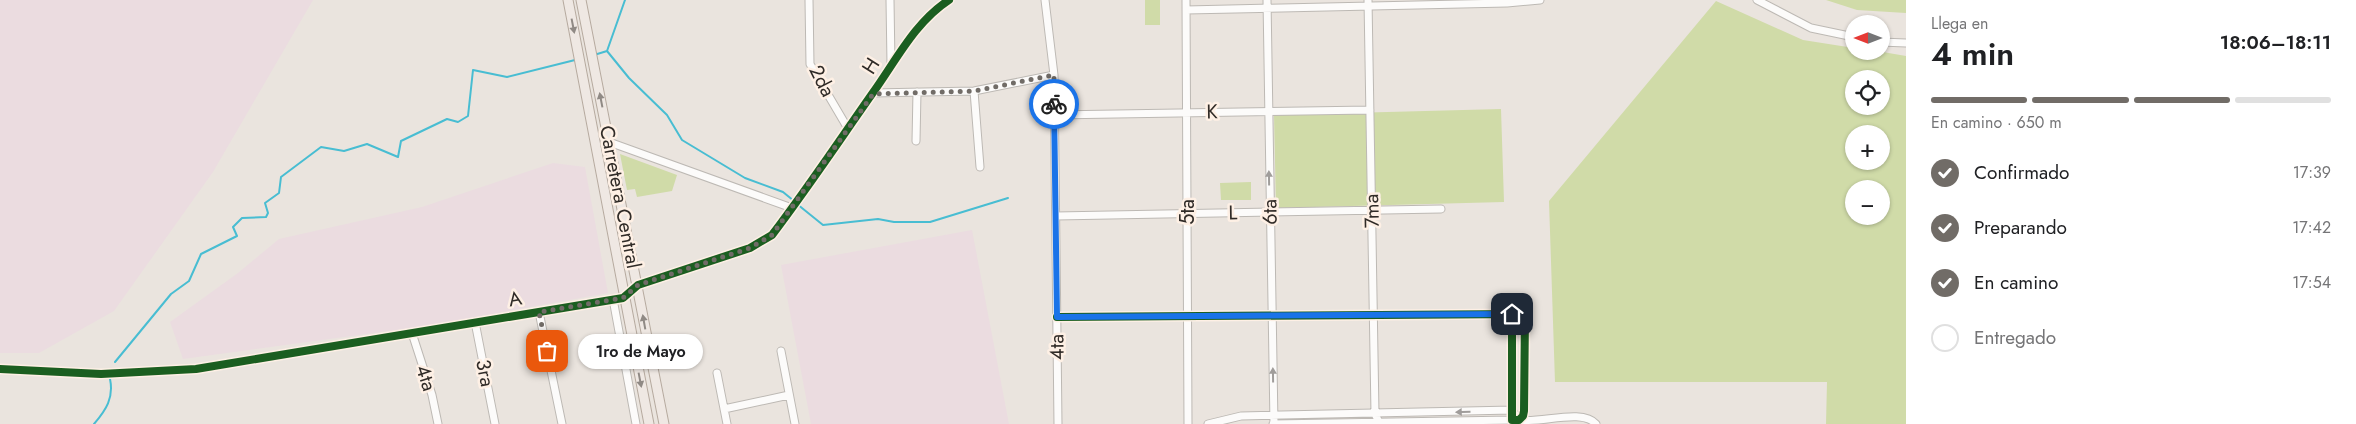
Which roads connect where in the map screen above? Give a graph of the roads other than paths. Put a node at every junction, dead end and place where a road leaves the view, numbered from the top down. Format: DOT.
graph roads {
  1 [pos="568,0"];
  2 [pos="581,0"];
  3 [pos="809,0"];
  4 [pos="890,0"];
  5 [pos="949,0"];
  6 [pos="1045,0"];
  7 [pos="1186,0"];
  8 [pos="1266,0"];
  9 [pos="1540,0"];
  10 [pos="1757,0"];
  11 [pos="1507,1"];
  12 [pos="1518,1"];
  13 [pos="1368,3"];
  14 [pos="1267,8"];
  15 [pos="1186,10"];
  16 [pos="1845,35"];
  17 [pos="1890,42"];
  18 [pos="1906,43"];
  19 [pos="891,64"];
  20 [pos="1054,75"];
  21 [pos="974,91"];
  22 [pos="917,92"];
  23 [pos="873,94"];
  24 [pos="1370,110"];
  25 [pos="1268,111"];
  26 [pos="1186,113"];
  27 [pos="1054,114"];
  28 [pos="847,127"];
  29 [pos="916,141"];
  30 [pos="609,142"];
  31 [pos="980,167"];
  32 [pos="792,208"];
  33 [pos="1372,210"];
  34 [pos="1441,210"];
  35 [pos="1270,212"];
  36 [pos="1187,214"];
  37 [pos="1056,216"];
  38 [pos="638,285"];
  39 [pos="623,298"];
  40 [pos="613,299"];
  41 [pos="539,312"];
  42 [pos="1512,314"];
  43 [pos="1373,315"];
  44 [pos="1188,316"];
  45 [pos="1272,316"];
  46 [pos="1057,317"];
  47 [pos="475,322"];
  48 [pos="412,333"];
  49 [pos="781,351"];
  50 [pos="0,369"];
  51 [pos="717,373"];
  52 [pos="789,394"];
  53 [pos="724,408"];
  54 [pos="1512,410"];
  55 [pos="1375,414"];
  56 [pos="1515,420"];
  57 [pos="1273,421"];
  58 [pos="1380,423"];
  59 [pos="438,424"];
  60 [pos="495,424"];
  61 [pos="562,424"];
  62 [pos="636,424"];
  63 [pos="649,424"];
  64 [pos="664,424"];
  65 [pos="726,424"];
  66 [pos="795,424"];
  67 [pos="1058,424"];
  68 [pos="1188,424"];
  69 [pos="1208,424"];
  70 [pos="1596,424"];
  1 -- 39 [label="main road, Carretera Central, one-way"];
  30 -- 2 [label="main road, Carretera Central, one-way"];
  3 -- 28 [label="street, 2da"];
  4 -- 19 [label="street"];
  5 -- 19 [label="street, H"];
  6 -- 20 [label="street, 4ta"];
  7 -- 15 [label="street, 5ta"];
  8 -- 14 [label="street, 6ta"];
  9 -- 12 [label="street"];
  10 -- 16 [label="street"];
  11 -- 12 [label="street"];
  11 -- 13 [label="street"];
  13 -- 14 [label="street"];
  13 -- 24 [label="street, 7ma"];
  14 -- 15 [label="street"];
  14 -- 25 [label="street, 6ta"];
  15 -- 26 [label="street, 5ta"];
  17 -- 18 [label="street"];
  19 -- 23 [label="street, H"];
  20 -- 21 [label="street"];
  20 -- 27 [label="street, 4ta"];
  21 -- 22 [label="street"];
  21 -- 31 [label="street"];
  22 -- 23 [label="street"];
  22 -- 29 [label="street"];
  23 -- 28 [label="street, H"];
  24 -- 25 [label="street, K"];
  24 -- 33 [label="street, 7ma"];
  25 -- 26 [label="street, K"];
  35 -- 25 [label="street, 6ta, one-way"];
  26 -- 27 [label="street, K"];
  26 -- 36 [label="street, 5ta"];
  27 -- 37 [label="street, 4ta"];
  28 -- 32 [label="street, H"];
  30 -- 32 [label="street"];
  30 -- 38 [label="main road, Carretera Central"];
  32 -- 38 [label="street, H"];
  33 -- 34 [label="street, L"];
  33 -- 35 [label="street, L"];
  33 -- 43 [label="street, 7ma"];
  35 -- 36 [label="street, L"];
  35 -- 45 [label="street, 6ta"];
  36 -- 37 [label="street, L"];
  36 -- 44 [label="street, 5ta"];
  37 -- 46 [label="street, 4ta"];
  38 -- 39 [label="street"];
  64 -- 38 [label="main road, Carretera Central, one-way"];
  39 -- 40 [label="street, A"];
  39 -- 63 [label="main road, Carretera Central, one-way"];
  40 -- 41 [label="street, A"];
  40 -- 62 [label="street"];
  41 -- 47 [label="street, A"];
  41 -- 61 [label="street"];
  42 -- 43 [label="street"];
  42 -- 54 [label="street"];
  42 -- 56 [label="street"];
  43 -- 45 [label="street"];
  43 -- 55 [label="street, 7ma"];
  44 -- 45 [label="street"];
  44 -- 46 [label="street"];
  44 -- 68 [label="street, 5ta"];
  57 -- 45 [label="street, 6ta, one-way"];
  46 -- 67 [label="street, 4ta"];
  47 -- 48 [label="street, A"];
  47 -- 60 [label="street, 3ra"];
  48 -- 50 [label="street, A"];
  48 -- 59 [label="street, 4ta"];
  49 -- 52 [label="street"];
  51 -- 53 [label="street"];
  52 -- 53 [label="street"];
  52 -- 66 [label="street"];
  53 -- 65 [label="street"];
  54 -- 55 [label="street, one-way"];
  54 -- 56 [label="street"];
  55 -- 57 [label="street"];
  55 -- 58 [label="street, 7ma"];
  56 -- 58 [label="street"];
  56 -- 70 [label="street"];
  57 -- 58 [label="street"];
  57 -- 69 [label="street"];
}
